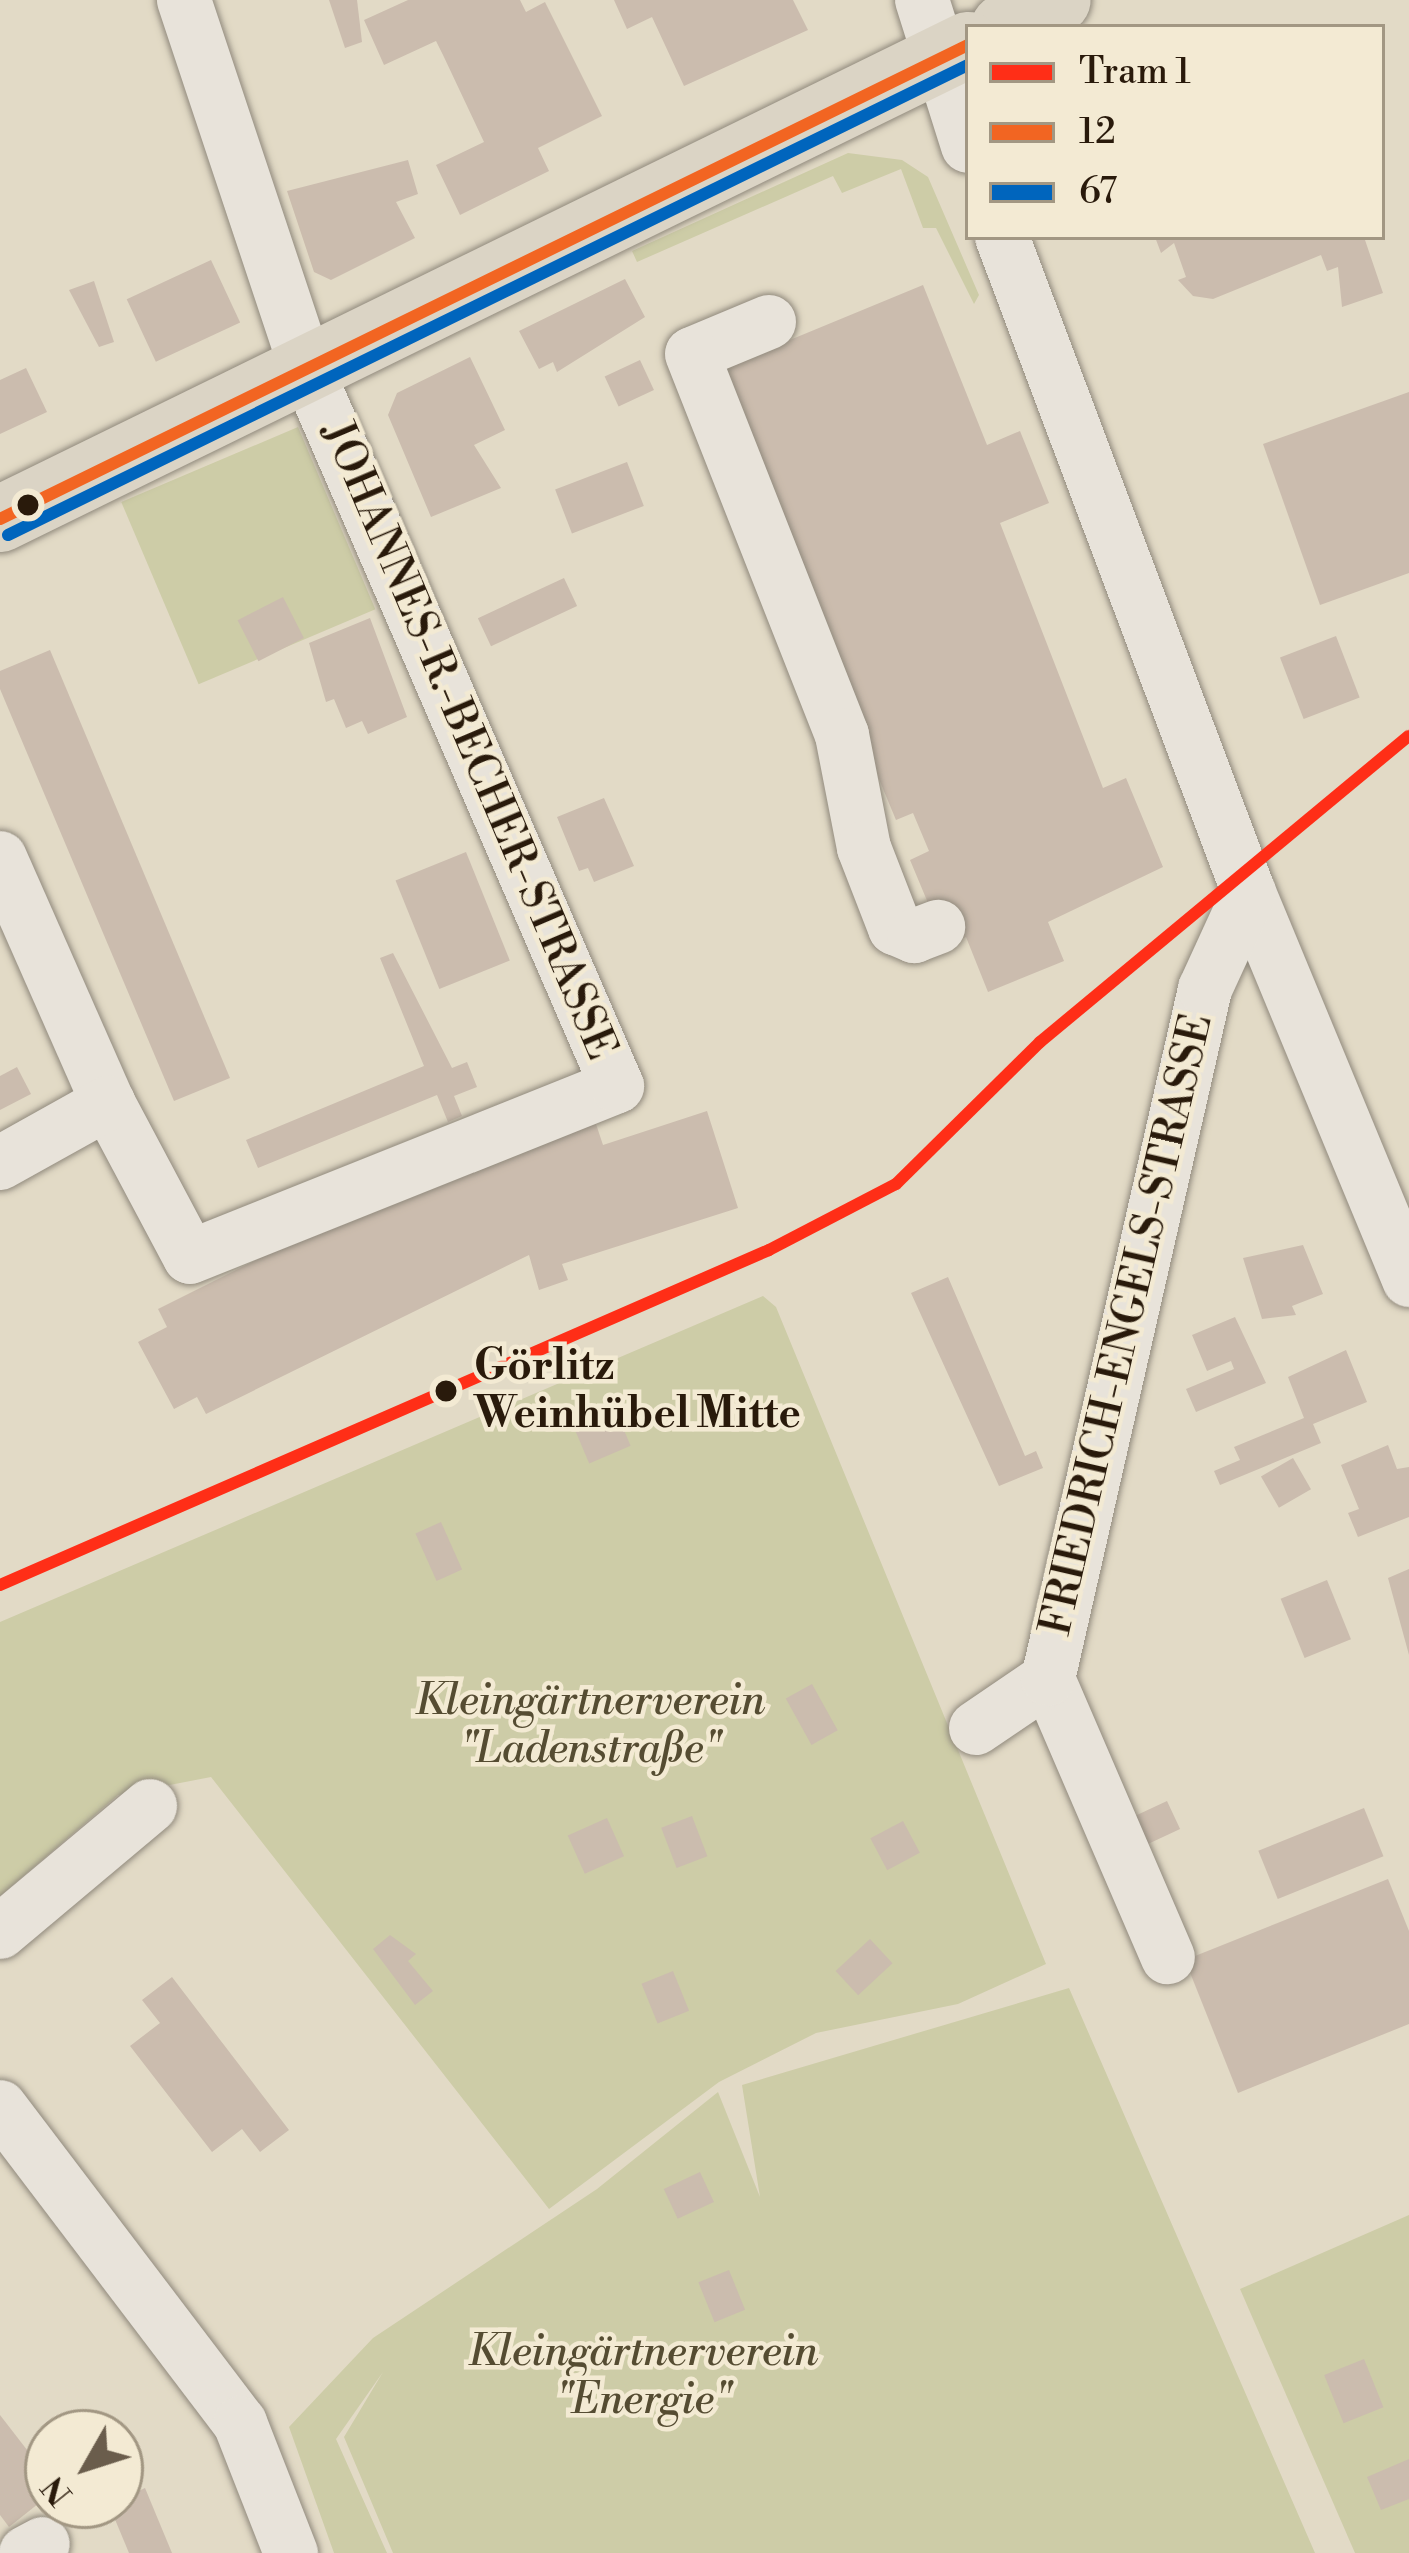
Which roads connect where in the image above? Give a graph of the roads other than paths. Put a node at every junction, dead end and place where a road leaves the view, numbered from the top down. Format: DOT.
graph roads {
  1 [pos="184,0"];
  2 [pos="1058,0"];
  3 [pos="1010,24"];
  4 [pos="942,35"];
  5 [pos="965,133"];
  6 [pos="1004,240"];
  7 [pos="769,322"];
  8 [pos="307,370"];
  9 [pos="0,519"];
  10 [pos="0,858"];
  11 [pos="1249,892"];
  12 [pos="938,927"];
  13 [pos="108,1102"];
  14 [pos="0,1163"];
  15 [pos="1409,1280"];
  16 [pos="1048,1679"];
  17 [pos="976,1728"];
  18 [pos="150,1806"];
  19 [pos="0,1932"];
  20 [pos="1168,1957"];
  21 [pos="0,2107"];
  22 [pos="291,2553"];
  1 -- 8 [label="street, JOHANNES-R.-BECHER-STRASSE"];
  2 -- 3 [label="main road"];
  4 -- 5 [label="street"];
  4 -- 8 [label="main road"];
  6 -- 11 [label="street"];
  7 -- 12 [label="street"];
  8 -- 9 [label="main road"];
  8 -- 13 [label="street, JOHANNES-R.-BECHER-STRASSE"];
  10 -- 13 [label="street, JOHANNES-R.-BECHER-STRASSE"];
  11 -- 15 [label="street"];
  11 -- 16 [label="street, FRIEDRICH-ENGELS-STRASSE"];
  13 -- 14 [label="street"];
  16 -- 17 [label="street, FRIEDRICH-ENGELS-STRASSE"];
  16 -- 20 [label="street"];
  18 -- 19 [label="street"];
  21 -- 22 [label="street"];
}
